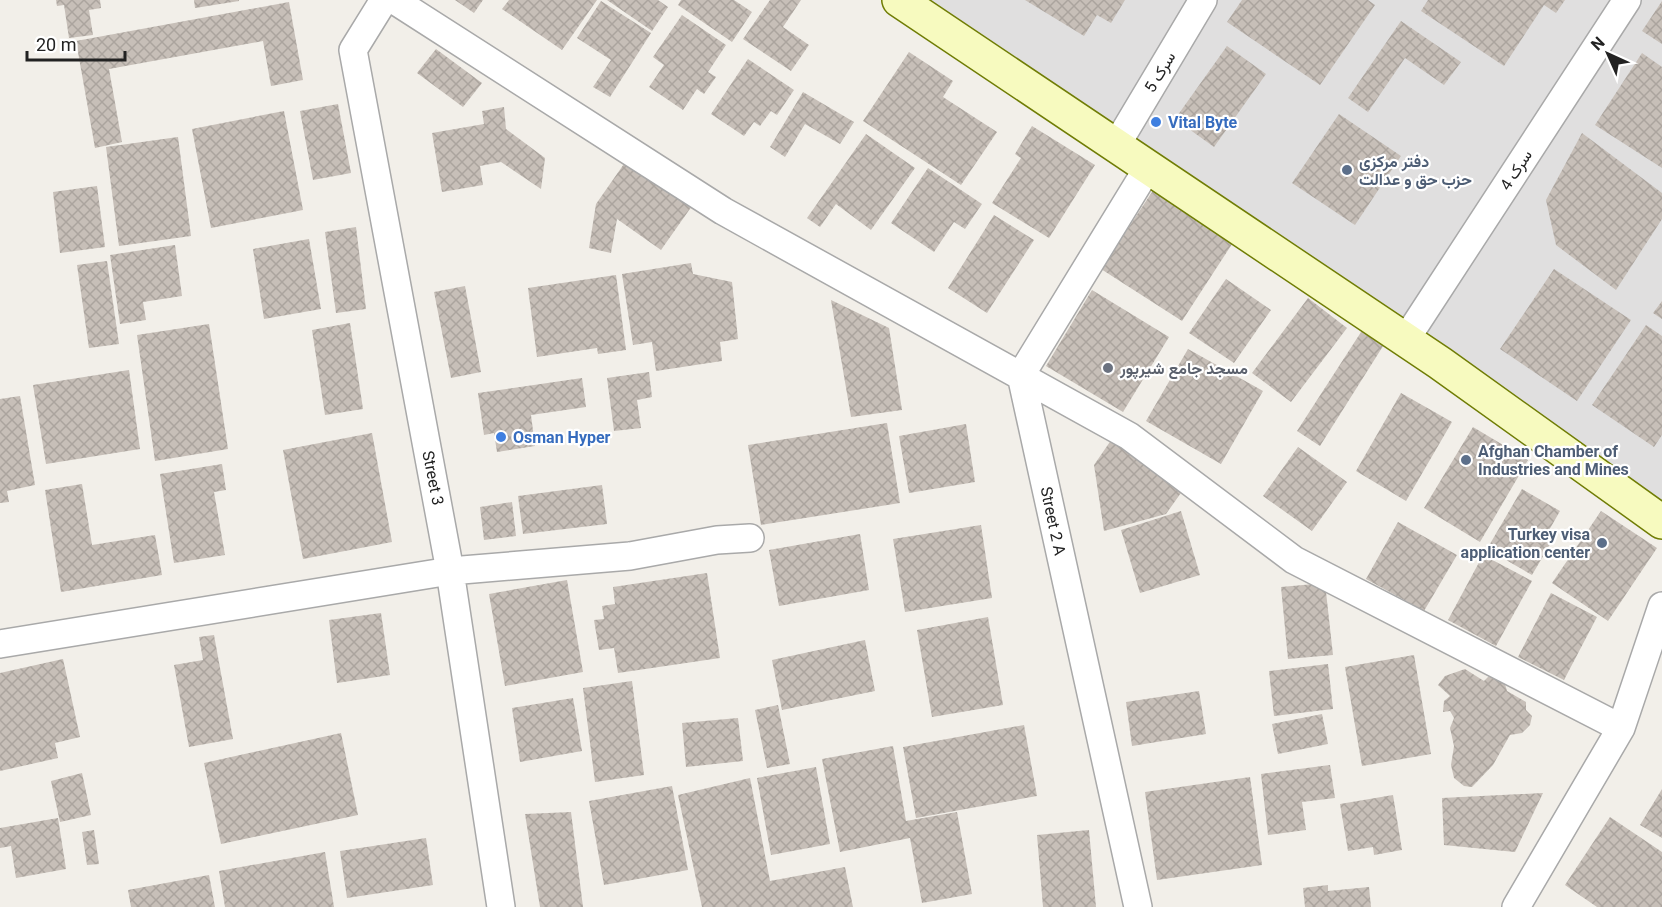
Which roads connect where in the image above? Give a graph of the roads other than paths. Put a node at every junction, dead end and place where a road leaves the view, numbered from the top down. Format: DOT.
graph roads {
  1 [pos="384,0"];
  2 [pos="394,0"];
  3 [pos="899,0"];
  4 [pos="1203,0"];
  5 [pos="1627,0"];
  6 [pos="1117,144"];
  7 [pos="1149,166"];
  8 [pos="1406,339"];
  9 [pos="1021,375"];
  10 [pos="1662,522"];
  11 [pos="750,538"];
  12 [pos="450,571"];
  13 [pos="1662,606"];
  14 [pos="0,644"];
  15 [pos="1621,728"];
  16 [pos="501,907"];
  17 [pos="1138,907"];
  18 [pos="1516,907"];
  1 -- 12 [label="street, Street 3"];
  2 -- 9 [label="street"];
  3 -- 6 [label="street"];
  4 -- 6 [label="street, سرک 5"];
  5 -- 8 [label="street, سرک 4"];
  6 -- 7 [label="street"];
  7 -- 8 [label="street"];
  7 -- 9 [label="street"];
  8 -- 10 [label="street"];
  9 -- 15 [label="street"];
  9 -- 17 [label="street, Street 2 A"];
  11 -- 12 [label="street"];
  12 -- 14 [label="street"];
  12 -- 16 [label="street, Street 3"];
  13 -- 15 [label="street"];
  15 -- 18 [label="street"];
}
